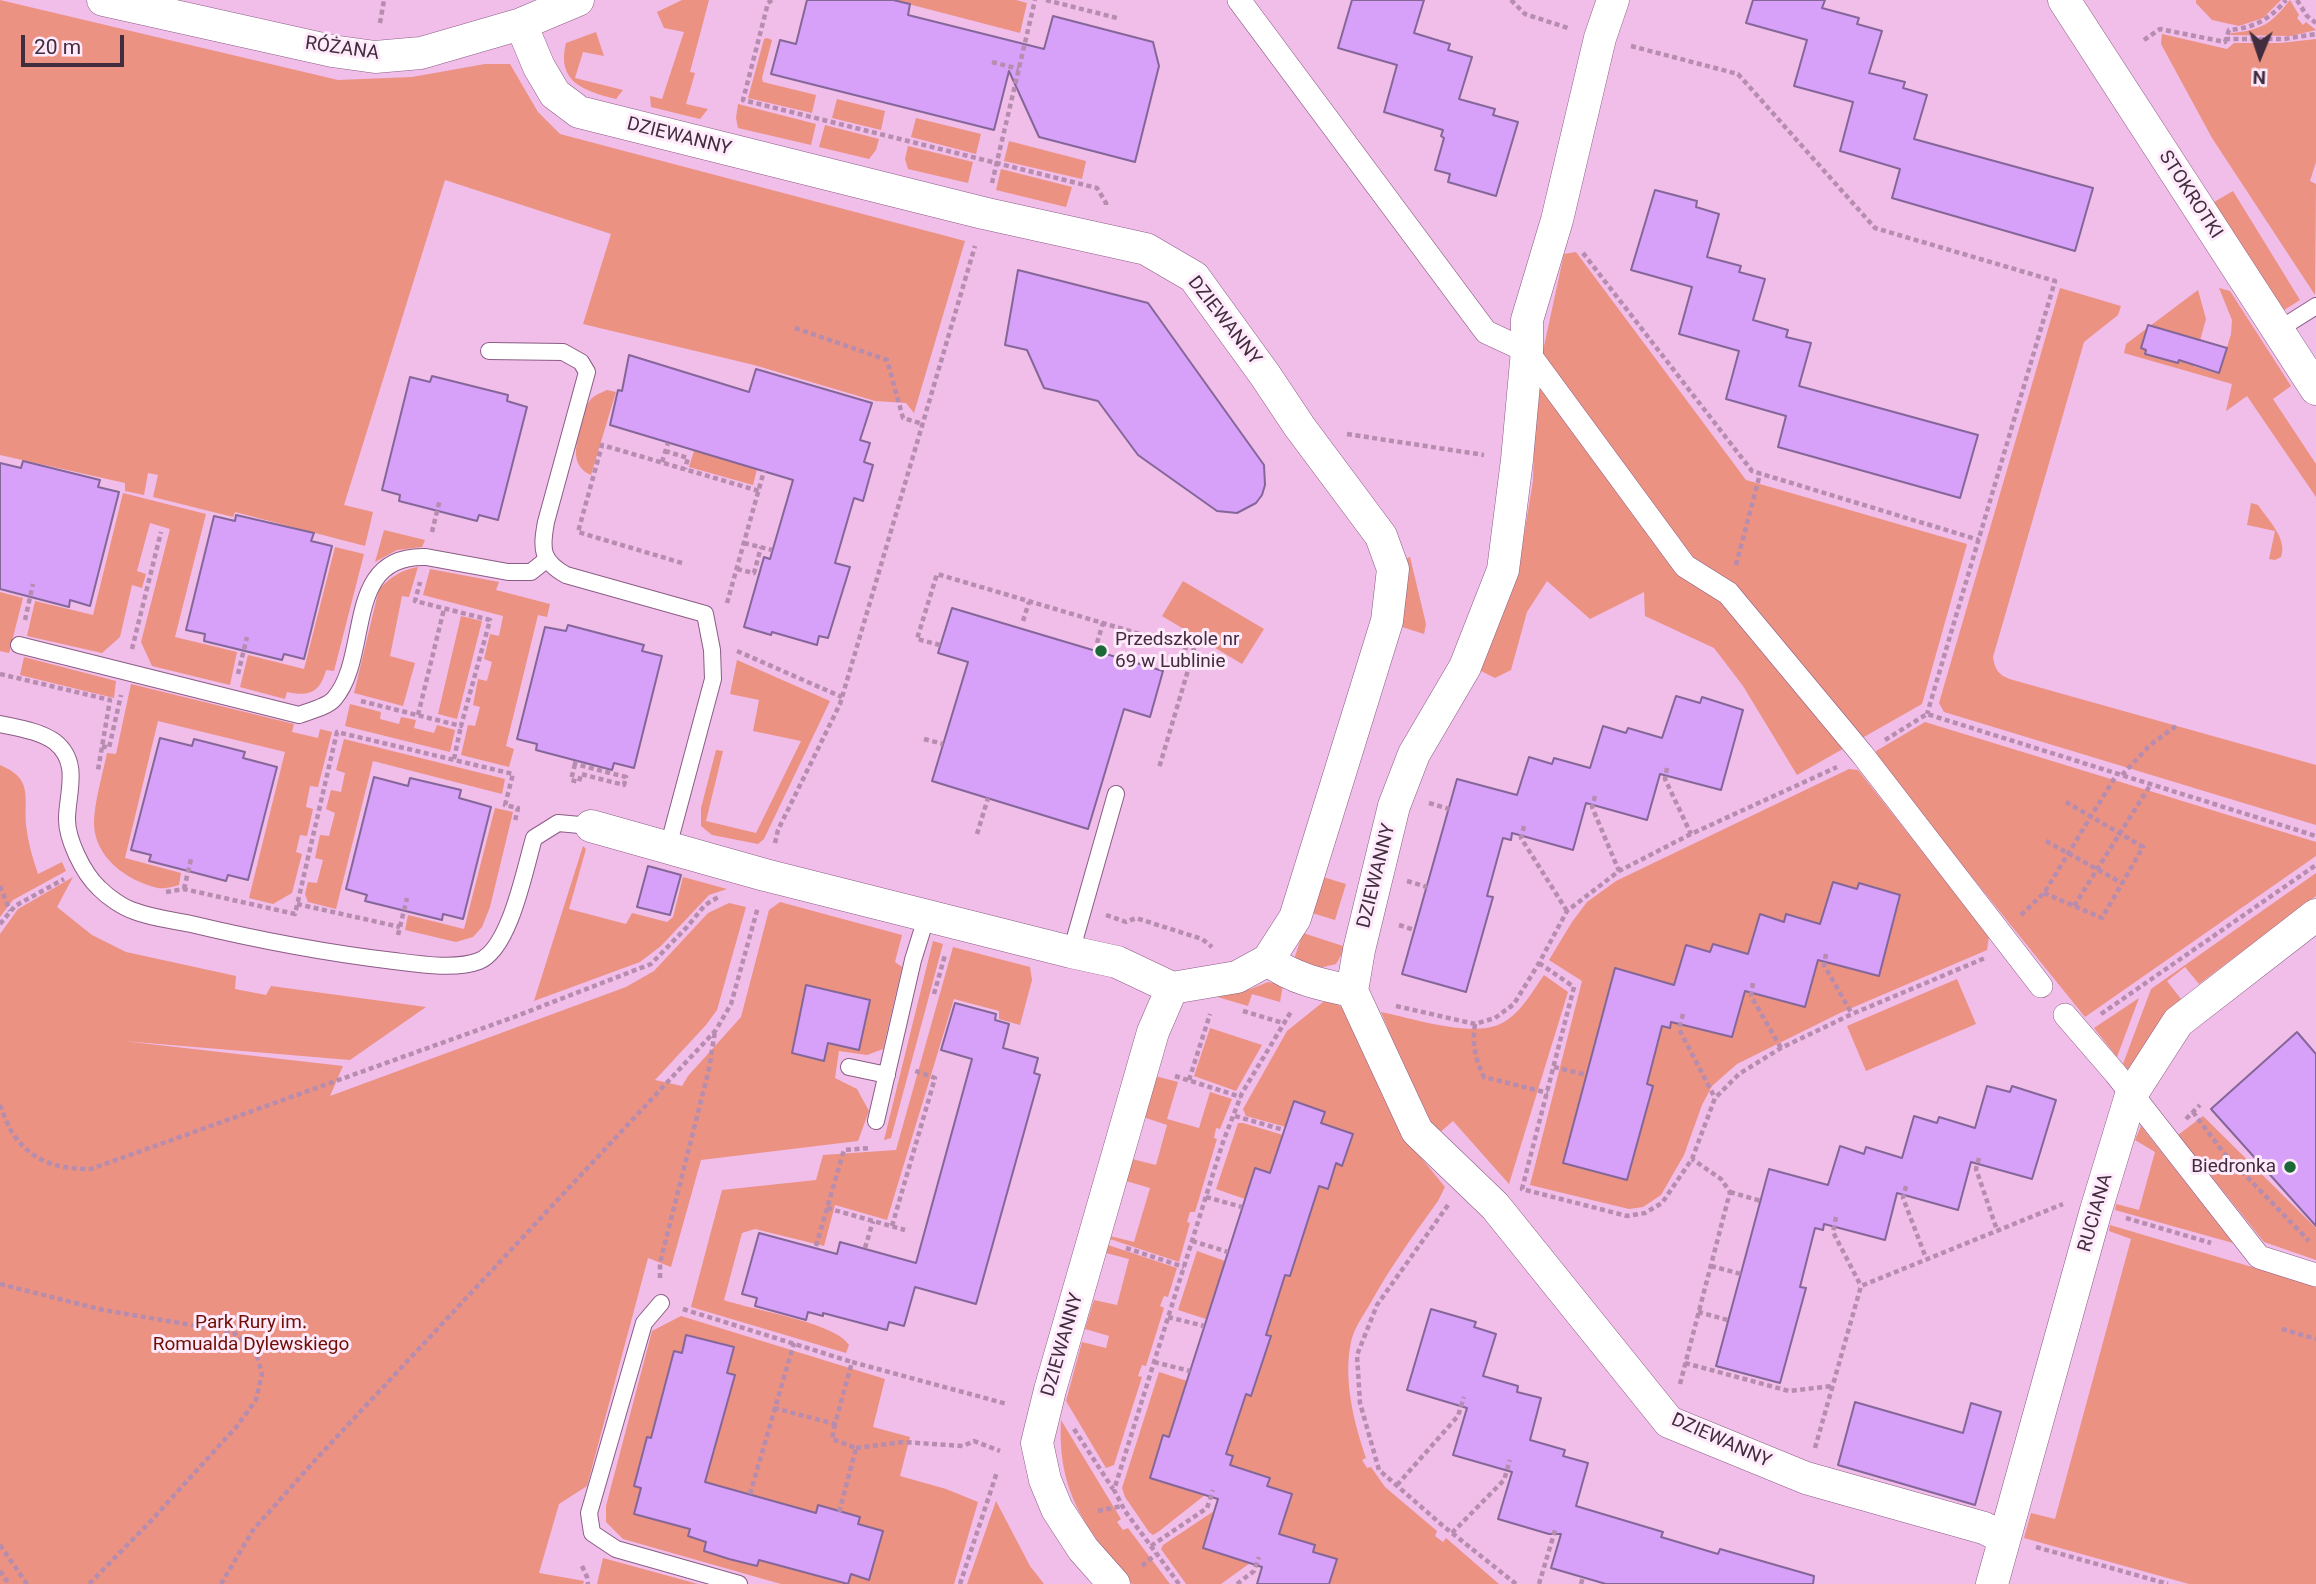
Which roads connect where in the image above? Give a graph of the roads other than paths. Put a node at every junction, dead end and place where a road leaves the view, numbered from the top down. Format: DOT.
graph roads {
  1 [pos="103,0"];
  2 [pos="578,0"];
  3 [pos="1239,0"];
  4 [pos="1613,0"];
  5 [pos="2064,0"];
  6 [pos="521,24"];
  7 [pos="1296,49"];
  8 [pos="1310,97"];
  9 [pos="2316,306"];
  10 [pos="2278,330"];
  11 [pos="489,351"];
  12 [pos="1527,351"];
  13 [pos="2316,390"];
  14 [pos="546,559"];
  15 [pos="19,645"];
  16 [pos="0,724"];
  17 [pos="1116,794"];
  18 [pos="591,826"];
  19 [pos="668,847"];
  20 [pos="927,915"];
  21 [pos="2316,915"];
  22 [pos="1071,952"];
  23 [pos="1268,960"];
  24 [pos="2041,986"];
  25 [pos="1172,988"];
  26 [pos="1352,991"];
  27 [pos="2072,1022"];
  28 [pos="849,1067"];
  29 [pos="887,1075"];
  30 [pos="2131,1095"];
  31 [pos="876,1121"];
  32 [pos="2316,1275"];
  33 [pos="661,1303"];
  34 [pos="2004,1538"];
  35 [pos="739,1584"];
  36 [pos="1114,1584"];
  37 [pos="1992,1584"];
  1 -- 6 [label="street, RÓŻANA"];
  2 -- 6 [label="street, RÓŻANA"];
  3 -- 8 [label="street"];
  4 -- 12 [label="street, DZIEWANNY"];
  5 -- 10 [label="street, STOKROTKI"];
  6 -- 23 [label="street, DZIEWANNY"];
  7 -- 8 [label="street"];
  8 -- 12 [label="street"];
  9 -- 10 [label="lane"];
  10 -- 13 [label="street, STOKROTKI"];
  11 -- 14 [label="lane"];
  12 -- 24 [label="street"];
  12 -- 26 [label="street, DZIEWANNY"];
  14 -- 15 [label="lane"];
  14 -- 19 [label="lane"];
  16 -- 18 [label="lane"];
  17 -- 22 [label="lane"];
  18 -- 19 [label="street"];
  19 -- 20 [label="street"];
  20 -- 22 [label="street"];
  20 -- 29 [label="lane"];
  21 -- 30 [label="street, RUCIANA"];
  22 -- 25 [label="street"];
  23 -- 25 [label="street, DZIEWANNY"];
  23 -- 26 [label="street"];
  25 -- 36 [label="street, DZIEWANNY"];
  26 -- 34 [label="street, DZIEWANNY"];
  27 -- 30 [label="street"];
  28 -- 29 [label="lane"];
  29 -- 31 [label="lane"];
  30 -- 32 [label="street"];
  30 -- 34 [label="street, RUCIANA"];
  33 -- 35 [label="lane"];
  34 -- 37 [label="street, RUCIANA"];
}
